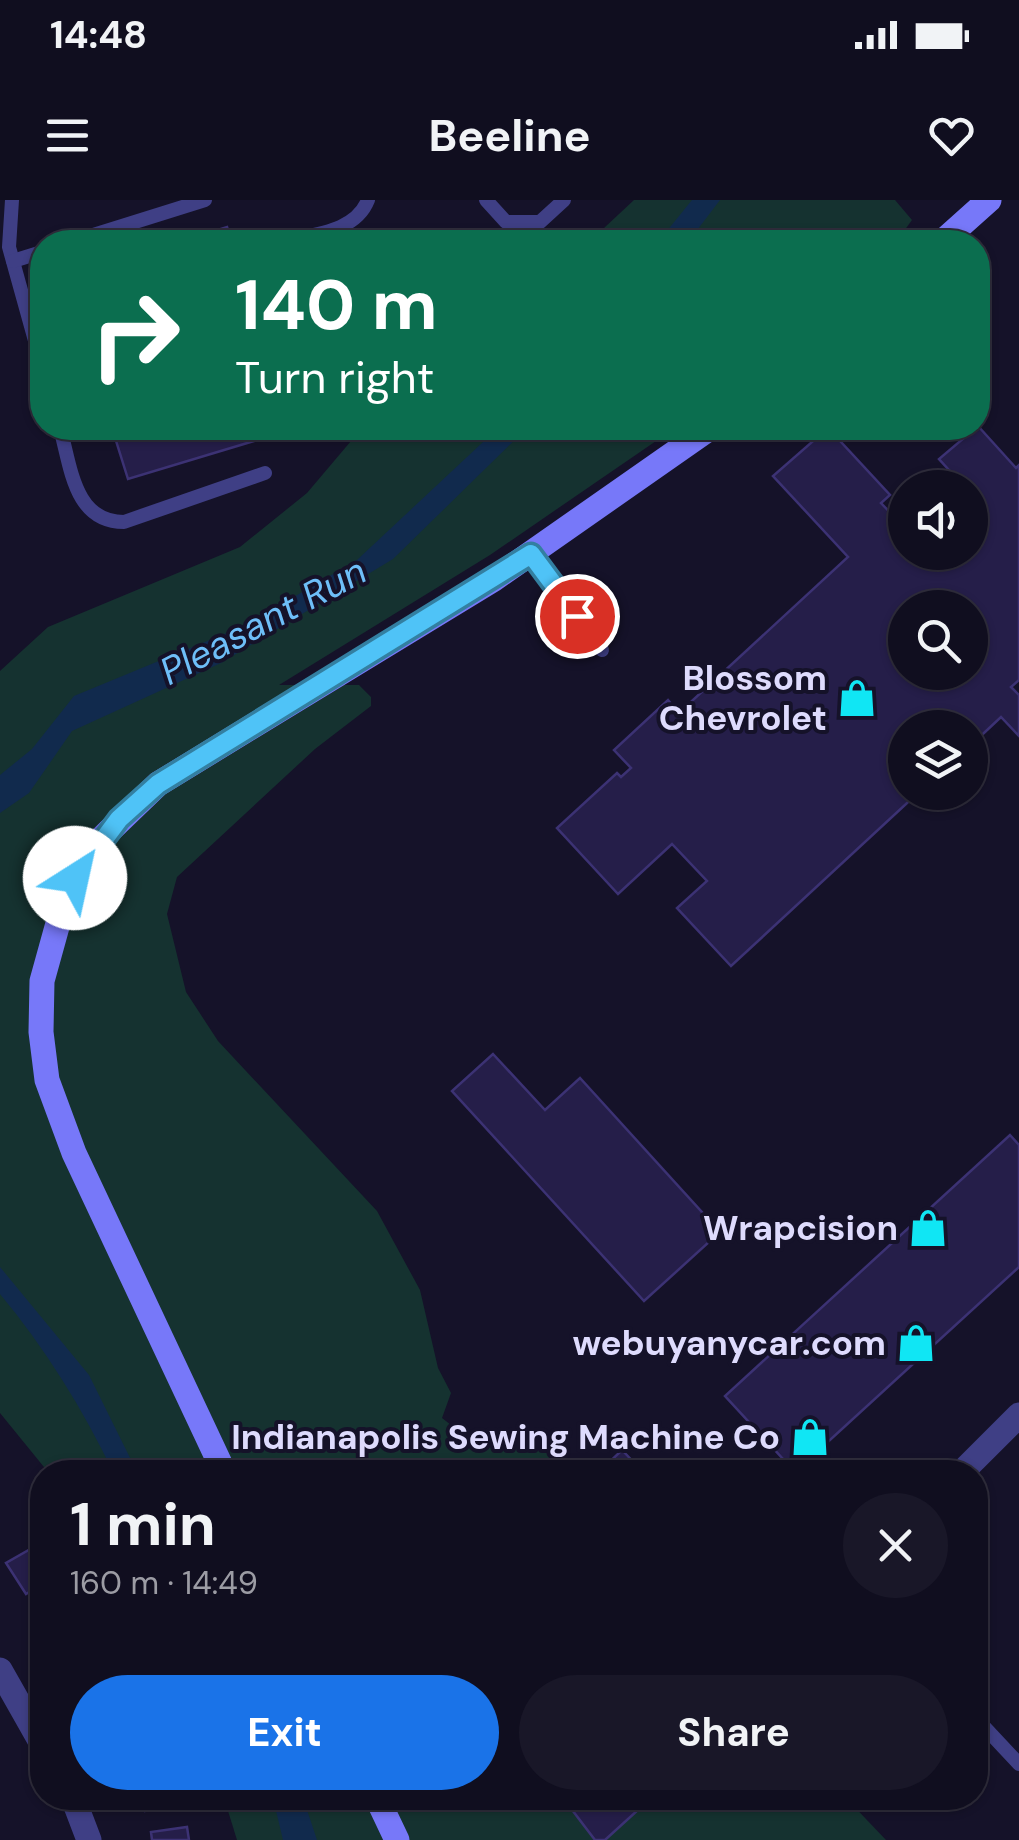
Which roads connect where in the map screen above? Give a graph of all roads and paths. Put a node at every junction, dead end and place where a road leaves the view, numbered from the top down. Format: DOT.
graph roads {
  1 [pos="12,200"];
  2 [pos="205,200"];
  3 [pos="368,200"];
  4 [pos="486,200"];
  5 [pos="564,200"];
  6 [pos="989,200"];
  7 [pos="109,230"];
  8 [pos="329,230"];
  9 [pos="955,230"];
  10 [pos="30,256"];
  11 [pos="13,261"];
  12 [pos="30,302"];
  13 [pos="64,440"];
  14 [pos="693,440"];
  15 [pos="265,473"];
  16 [pos="531,554"];
  17 [pos="602,650"];
  18 [pos="1019,1415"];
  19 [pos="218,1460"];
  20 [pos="974,1460"];
  21 [pos="0,1670"];
  22 [pos="30,1723"];
  23 [pos="988,1731"];
  24 [pos="1019,1764"];
  25 [pos="78,1810"];
  26 [pos="382,1810"];
  27 [pos="89,1840"];
  28 [pos="396,1840"];
  1 -- 11 [label="lane"];
  2 -- 7 [label="lane"];
  3 -- 8 [label="lane"];
  4 -- 5 [label="lane"];
  6 -- 9 [label="street"];
  10 -- 11 [label="lane"];
  11 -- 12 [label="lane"];
  13 -- 15 [label="lane"];
  14 -- 16 [label="street"];
  16 -- 17 [label="lane"];
  16 -- 19 [label="street"];
  18 -- 20 [label="street"];
  21 -- 22 [label="street"];
  23 -- 24 [label="lane"];
  25 -- 27 [label="street"];
  26 -- 28 [label="street"];
}
